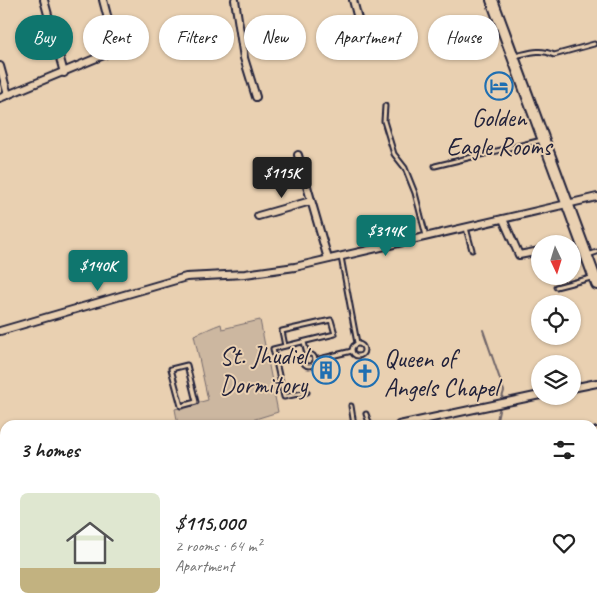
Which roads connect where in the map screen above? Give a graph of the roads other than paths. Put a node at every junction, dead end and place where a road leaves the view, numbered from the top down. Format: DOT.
graph roads {
  1 [pos="44,0"];
  2 [pos="103,0"];
  3 [pos="235,0"];
  4 [pos="353,0"];
  5 [pos="492,0"];
  6 [pos="357,15"];
  7 [pos="594,44"];
  8 [pos="513,57"];
  9 [pos="0,66"];
  10 [pos="64,72"];
  11 [pos="8,95"];
  12 [pos="256,97"];
  13 [pos="0,98"];
  14 [pos="385,106"];
  15 [pos="543,140"];
  16 [pos="298,155"];
  17 [pos="435,166"];
  18 [pos="597,198"];
  19 [pos="312,201"];
  20 [pos="567,204"];
  21 [pos="258,216"];
  22 [pos="503,219"];
  23 [pos="466,227"];
  24 [pos="575,235"];
  25 [pos="426,236"];
  26 [pos="581,249"];
  27 [pos="472,250"];
  28 [pos="597,252"];
  29 [pos="531,253"];
  30 [pos="587,256"];
  31 [pos="341,257"];
  32 [pos="328,259"];
  33 [pos="596,280"];
  34 [pos="556,287"];
  35 [pos="0,332"];
  36 [pos="304,342"];
  37 [pos="357,343"];
  38 [pos="285,346"];
  39 [pos="352,351"];
  40 [pos="307,354"];
  41 [pos="315,360"];
  42 [pos="597,383"];
  43 [pos="581,386"];
  44 [pos="307,392"];
  45 [pos="531,397"];
  46 [pos="181,406"];
  47 [pos="351,406"];
  48 [pos="366,414"];
  49 [pos="353,420"];
  50 [pos="368,420"];
  51 [pos="422,420"];
  1 -- 10 [label="street"];
  2 -- 10 [label="street"];
  3 -- 12 [label="street"];
  4 -- 6 [label="street"];
  5 -- 8 [label="main road"];
  7 -- 8 [label="lane"];
  8 -- 15 [label="main road"];
  9 -- 11 [label="street"];
  10 -- 11 [label="street"];
  11 -- 13 [label="street"];
  14 -- 25 [label="lane"];
  15 -- 17 [label="lane"];
  15 -- 20 [label="main road"];
  16 -- 19 [label="street"];
  18 -- 20 [label="street"];
  19 -- 21 [label="street"];
  19 -- 32 [label="street"];
  20 -- 22 [label="street"];
  20 -- 24 [label="main road"];
  22 -- 23 [label="street"];
  22 -- 29 [label="street"];
  23 -- 25 [label="street"];
  23 -- 27 [label="lane"];
  25 -- 31 [label="street"];
  26 -- 30 [label="main road"];
  28 -- 30 [label="lane"];
  30 -- 33 [label="main road"];
  31 -- 32 [label="street"];
  31 -- 37 [label="lane"];
  32 -- 35 [label="street"];
  33 -- 34 [label="lane"];
  36 -- 38 [label="lane"];
  36 -- 38 [label="lane"];
  36 -- 40 [label="lane"];
  37 -- 39 [label="lane"];
  37 -- 39 [label="lane"];
  38 -- 44 [label="lane"];
  39 -- 41 [label="lane"];
  40 -- 41 [label="lane"];
  40 -- 41 [label="lane"];
  42 -- 43 [label="street"];
  45 -- 51 [label="street"];
  46 -- 46 [label="lane"];
  47 -- 49 [label="lane"];
  48 -- 50 [label="lane"];
}
